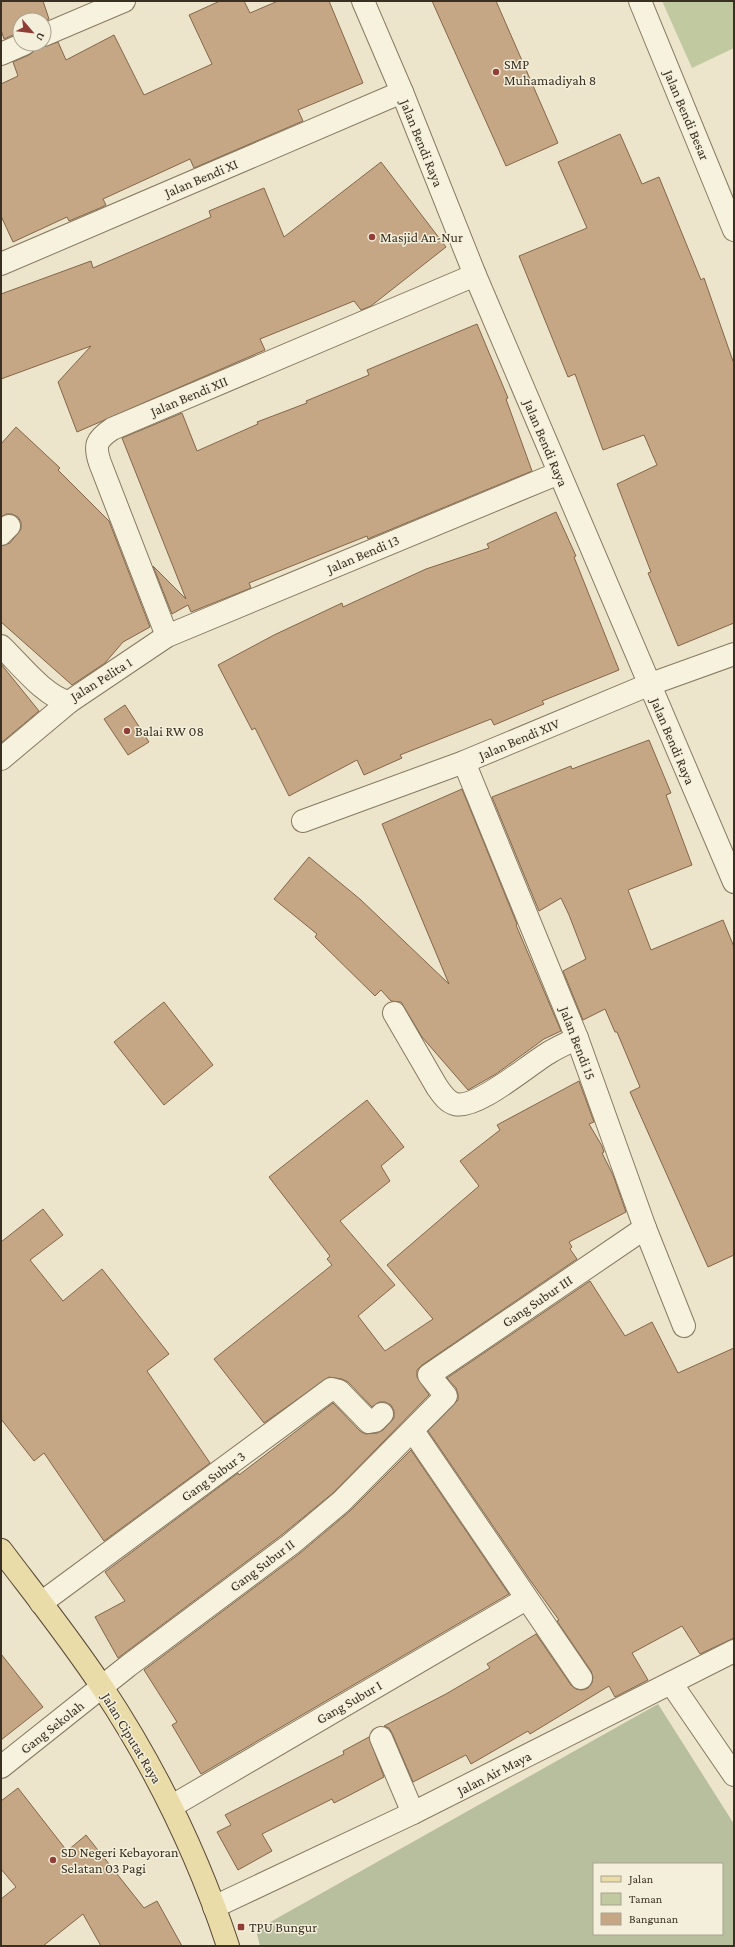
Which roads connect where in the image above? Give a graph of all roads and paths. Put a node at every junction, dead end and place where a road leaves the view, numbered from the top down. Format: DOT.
graph roads {
  1 [pos="124,1"];
  2 [pos="363,1"];
  3 [pos="640,1"];
  4 [pos="52,32"];
  5 [pos="12,49"];
  6 [pos="1,54"];
  7 [pos="402,92"];
  8 [pos="734,230"];
  9 [pos="1,264"];
  10 [pos="475,275"];
  11 [pos="559,473"];
  12 [pos="167,636"];
  13 [pos="1,646"];
  14 [pos="734,654"];
  15 [pos="648,685"];
  16 [pos="69,702"];
  17 [pos="1,759"];
  18 [pos="464,762"];
  19 [pos="303,821"];
  20 [pos="734,882"];
  21 [pos="394,1013"];
  22 [pos="577,1038"];
  23 [pos="645,1228"];
  24 [pos="684,1326"];
  25 [pos="430,1375"];
  26 [pos="382,1414"];
  27 [pos="413,1431"];
  28 [pos="1,1550"];
  29 [pos="526,1598"];
  30 [pos="41,1603"];
  31 [pos="734,1651"];
  32 [pos="581,1678"];
  33 [pos="671,1683"];
  34 [pos="103,1688"];
  35 [pos="381,1738"];
  36 [pos="1,1767"];
  37 [pos="734,1775"];
  38 [pos="172,1806"];
  39 [pos="413,1813"];
  40 [pos="214,1907"];
  41 [pos="228,1946"];
  1 -- 4 [label="street"];
  2 -- 7 [label="street, Jalan Bendi Raya"];
  3 -- 8 [label="street, Jalan Bendi Besar"];
  5 -- 6 [label="street"];
  7 -- 9 [label="street, Jalan Bendi XI"];
  7 -- 10 [label="street, Jalan Bendi Raya"];
  10 -- 11 [label="street, Jalan Bendi Raya"];
  10 -- 12 [label="street, Jalan Bendi XII"];
  11 -- 12 [label="street, Jalan Bendi 13"];
  11 -- 15 [label="street, Jalan Bendi Raya"];
  12 -- 16 [label="street, Jalan Pelita 1"];
  13 -- 16 [label="street, Jalan Pelita 1"];
  14 -- 15 [label="street, Jalan Bendi XIV"];
  15 -- 18 [label="street, Jalan Bendi XIV"];
  15 -- 20 [label="street, Jalan Bendi Raya"];
  16 -- 17 [label="street"];
  18 -- 19 [label="street, Jalan Bendi XIV"];
  18 -- 22 [label="street, Jalan Bendi 15"];
  21 -- 22 [label="street"];
  22 -- 23 [label="street, Jalan Bendi 15"];
  23 -- 24 [label="street, Jalan Bendi 15"];
  23 -- 25 [label="street, Gang Subur III"];
  25 -- 27 [label="street, Gang Subur II"];
  26 -- 30 [label="street, Gang Subur 3"];
  27 -- 29 [label="street"];
  27 -- 34 [label="street, Gang Subur II"];
  28 -- 30 [label="main road, Jalan Ciputat Raya"];
  29 -- 32 [label="street"];
  29 -- 38 [label="street, Gang Subur I"];
  30 -- 34 [label="main road, Jalan Ciputat Raya"];
  31 -- 33 [label="street, Jalan Air Maya"];
  33 -- 37 [label="street"];
  33 -- 39 [label="street, Jalan Air Maya"];
  34 -- 36 [label="street, Gang Sekolah"];
  34 -- 38 [label="main road, Jalan Ciputat Raya"];
  35 -- 39 [label="street"];
  38 -- 40 [label="main road, Jalan Ciputat Raya"];
  39 -- 40 [label="street, Jalan Air Maya"];
  40 -- 41 [label="main road, Jalan Ciputat Raya"];
}
